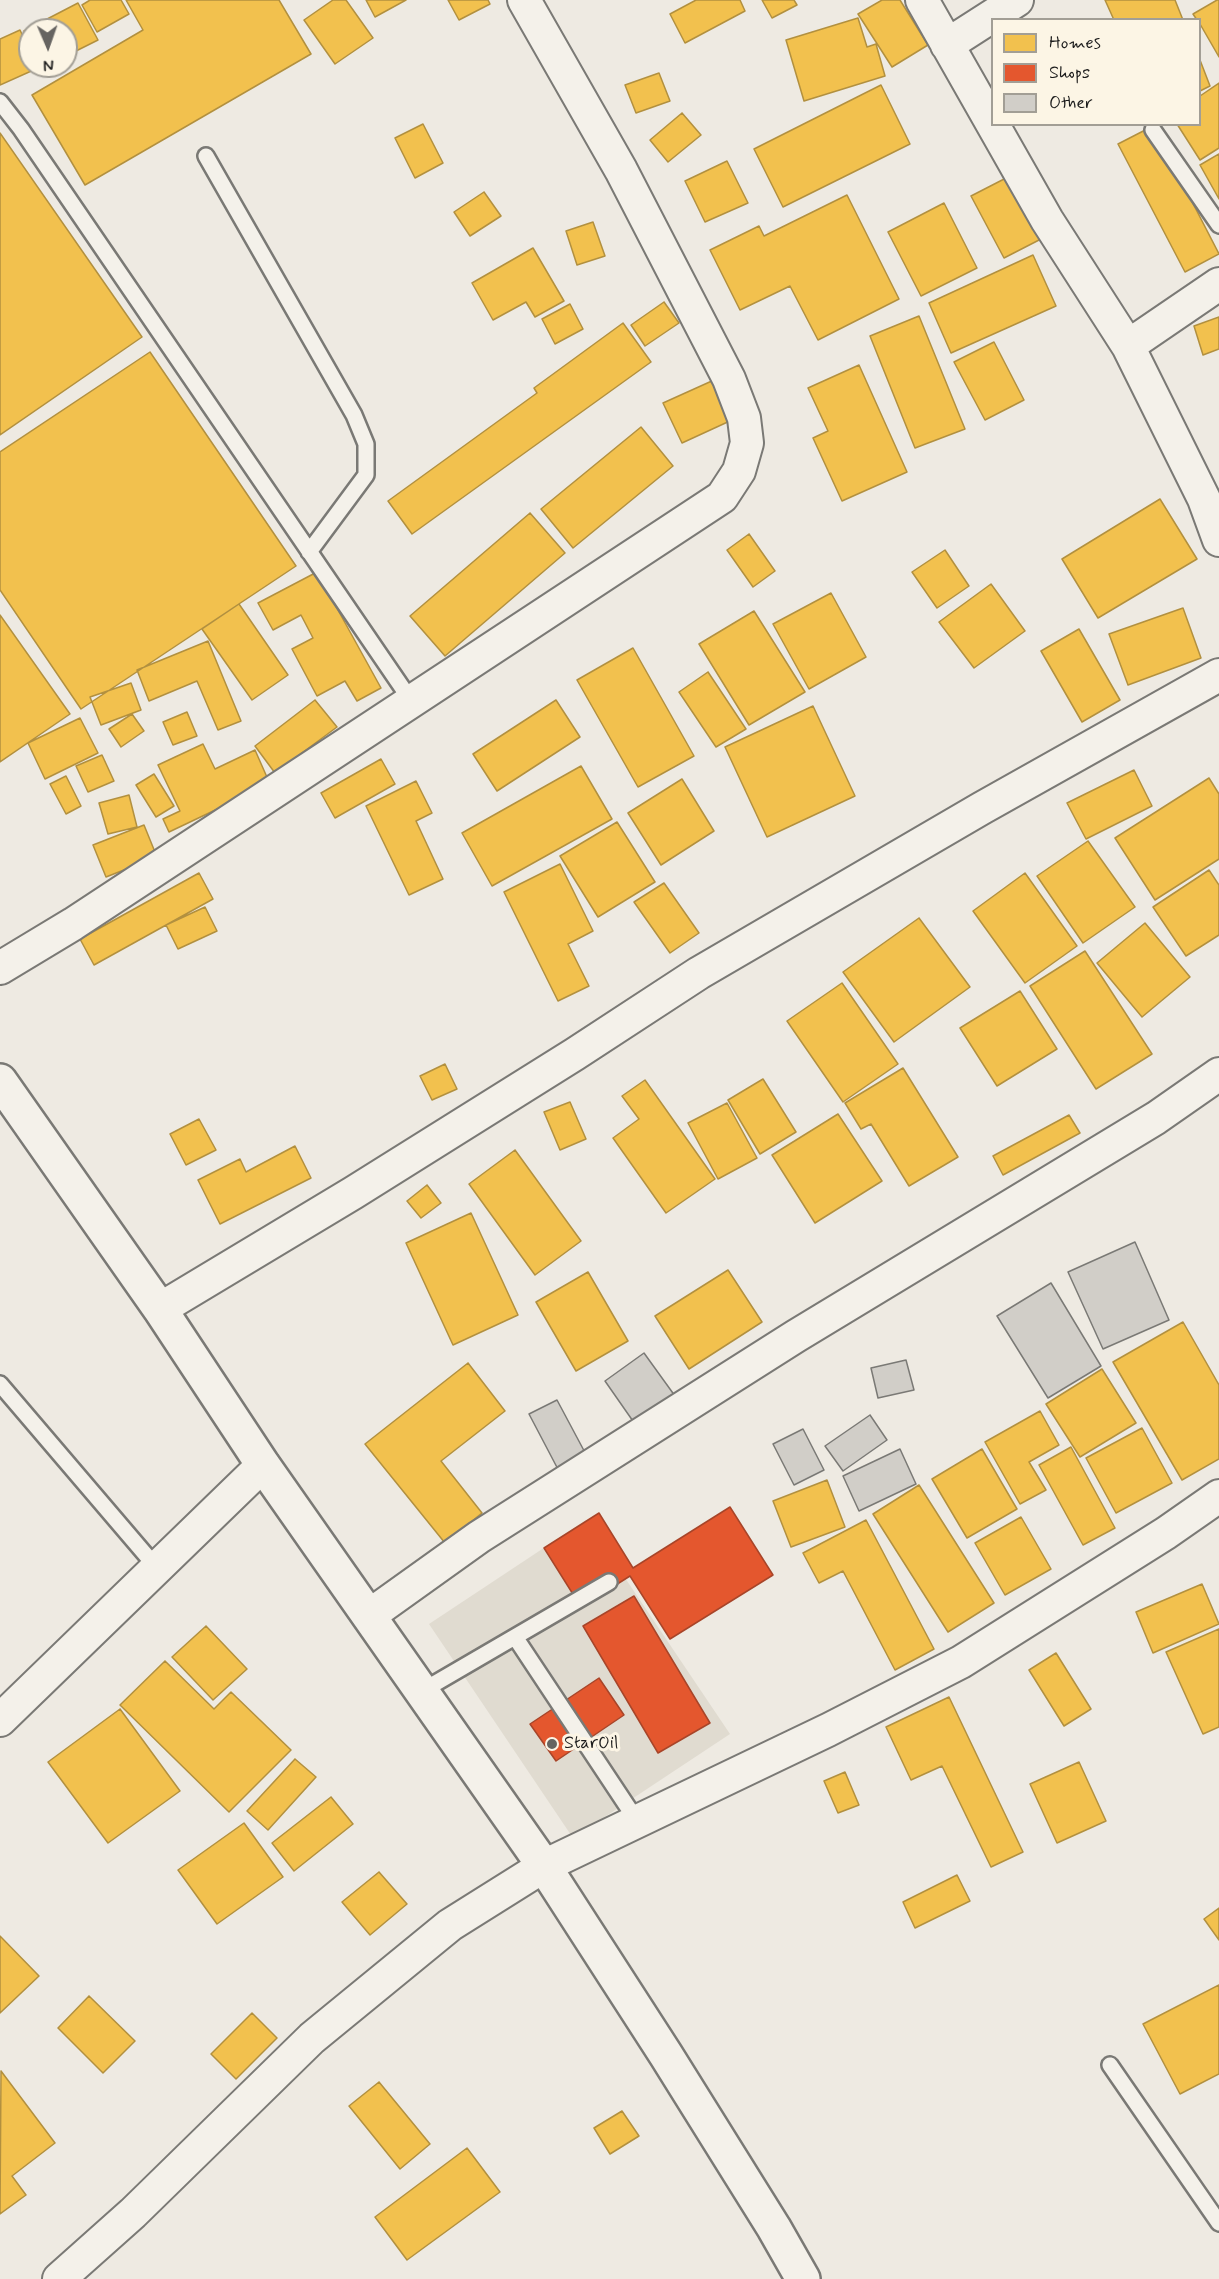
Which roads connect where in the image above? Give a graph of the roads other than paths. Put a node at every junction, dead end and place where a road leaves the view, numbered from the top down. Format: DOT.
graph roads {
  1 [pos="524,0"];
  2 [pos="922,0"];
  3 [pos="1017,0"];
  4 [pos="947,45"];
  5 [pos="0,102"];
  6 [pos="991,122"];
  7 [pos="993,126"];
  8 [pos="1153,130"];
  9 [pos="207,156"];
  10 [pos="1219,225"];
  11 [pos="1219,284"];
  12 [pos="1128,346"];
  13 [pos="1219,540"];
  14 [pos="309,552"];
  15 [pos="1219,675"];
  16 [pos="412,702"];
  17 [pos="0,968"];
  18 [pos="1219,1074"];
  19 [pos="4,1094"];
  20 [pos="160,1309"];
  21 [pos="0,1384"];
  22 [pos="263,1465"];
  23 [pos="1219,1496"];
  24 [pos="158,1568"];
  25 [pos="609,1582"];
  26 [pos="370,1616"];
  27 [pos="515,1637"];
  28 [pos="422,1691"];
  29 [pos="0,1720"];
  30 [pos="637,1821"];
  31 [pos="544,1866"];
  32 [pos="1110,2065"];
  33 [pos="1219,2223"];
  34 [pos="59,2279"];
  35 [pos="803,2279"];
  1 -- 16 [label="street"];
  2 -- 4 [label="street"];
  3 -- 4 [label="street"];
  4 -- 6 [label="street"];
  5 -- 14 [label="lane"];
  7 -- 12 [label="street"];
  8 -- 10 [label="lane"];
  9 -- 14 [label="lane"];
  11 -- 12 [label="street"];
  12 -- 13 [label="street"];
  14 -- 16 [label="lane"];
  15 -- 20 [label="street"];
  16 -- 17 [label="street"];
  18 -- 26 [label="street"];
  19 -- 20 [label="main road"];
  20 -- 22 [label="main road"];
  21 -- 24 [label="lane"];
  22 -- 24 [label="street"];
  22 -- 26 [label="main road"];
  23 -- 30 [label="street"];
  24 -- 29 [label="street"];
  25 -- 27 [label="lane"];
  26 -- 28 [label="main road"];
  27 -- 28 [label="lane"];
  27 -- 30 [label="lane"];
  28 -- 31 [label="main road"];
  30 -- 31 [label="street"];
  31 -- 34 [label="street"];
  31 -- 35 [label="main road"];
  32 -- 33 [label="lane"];
}
